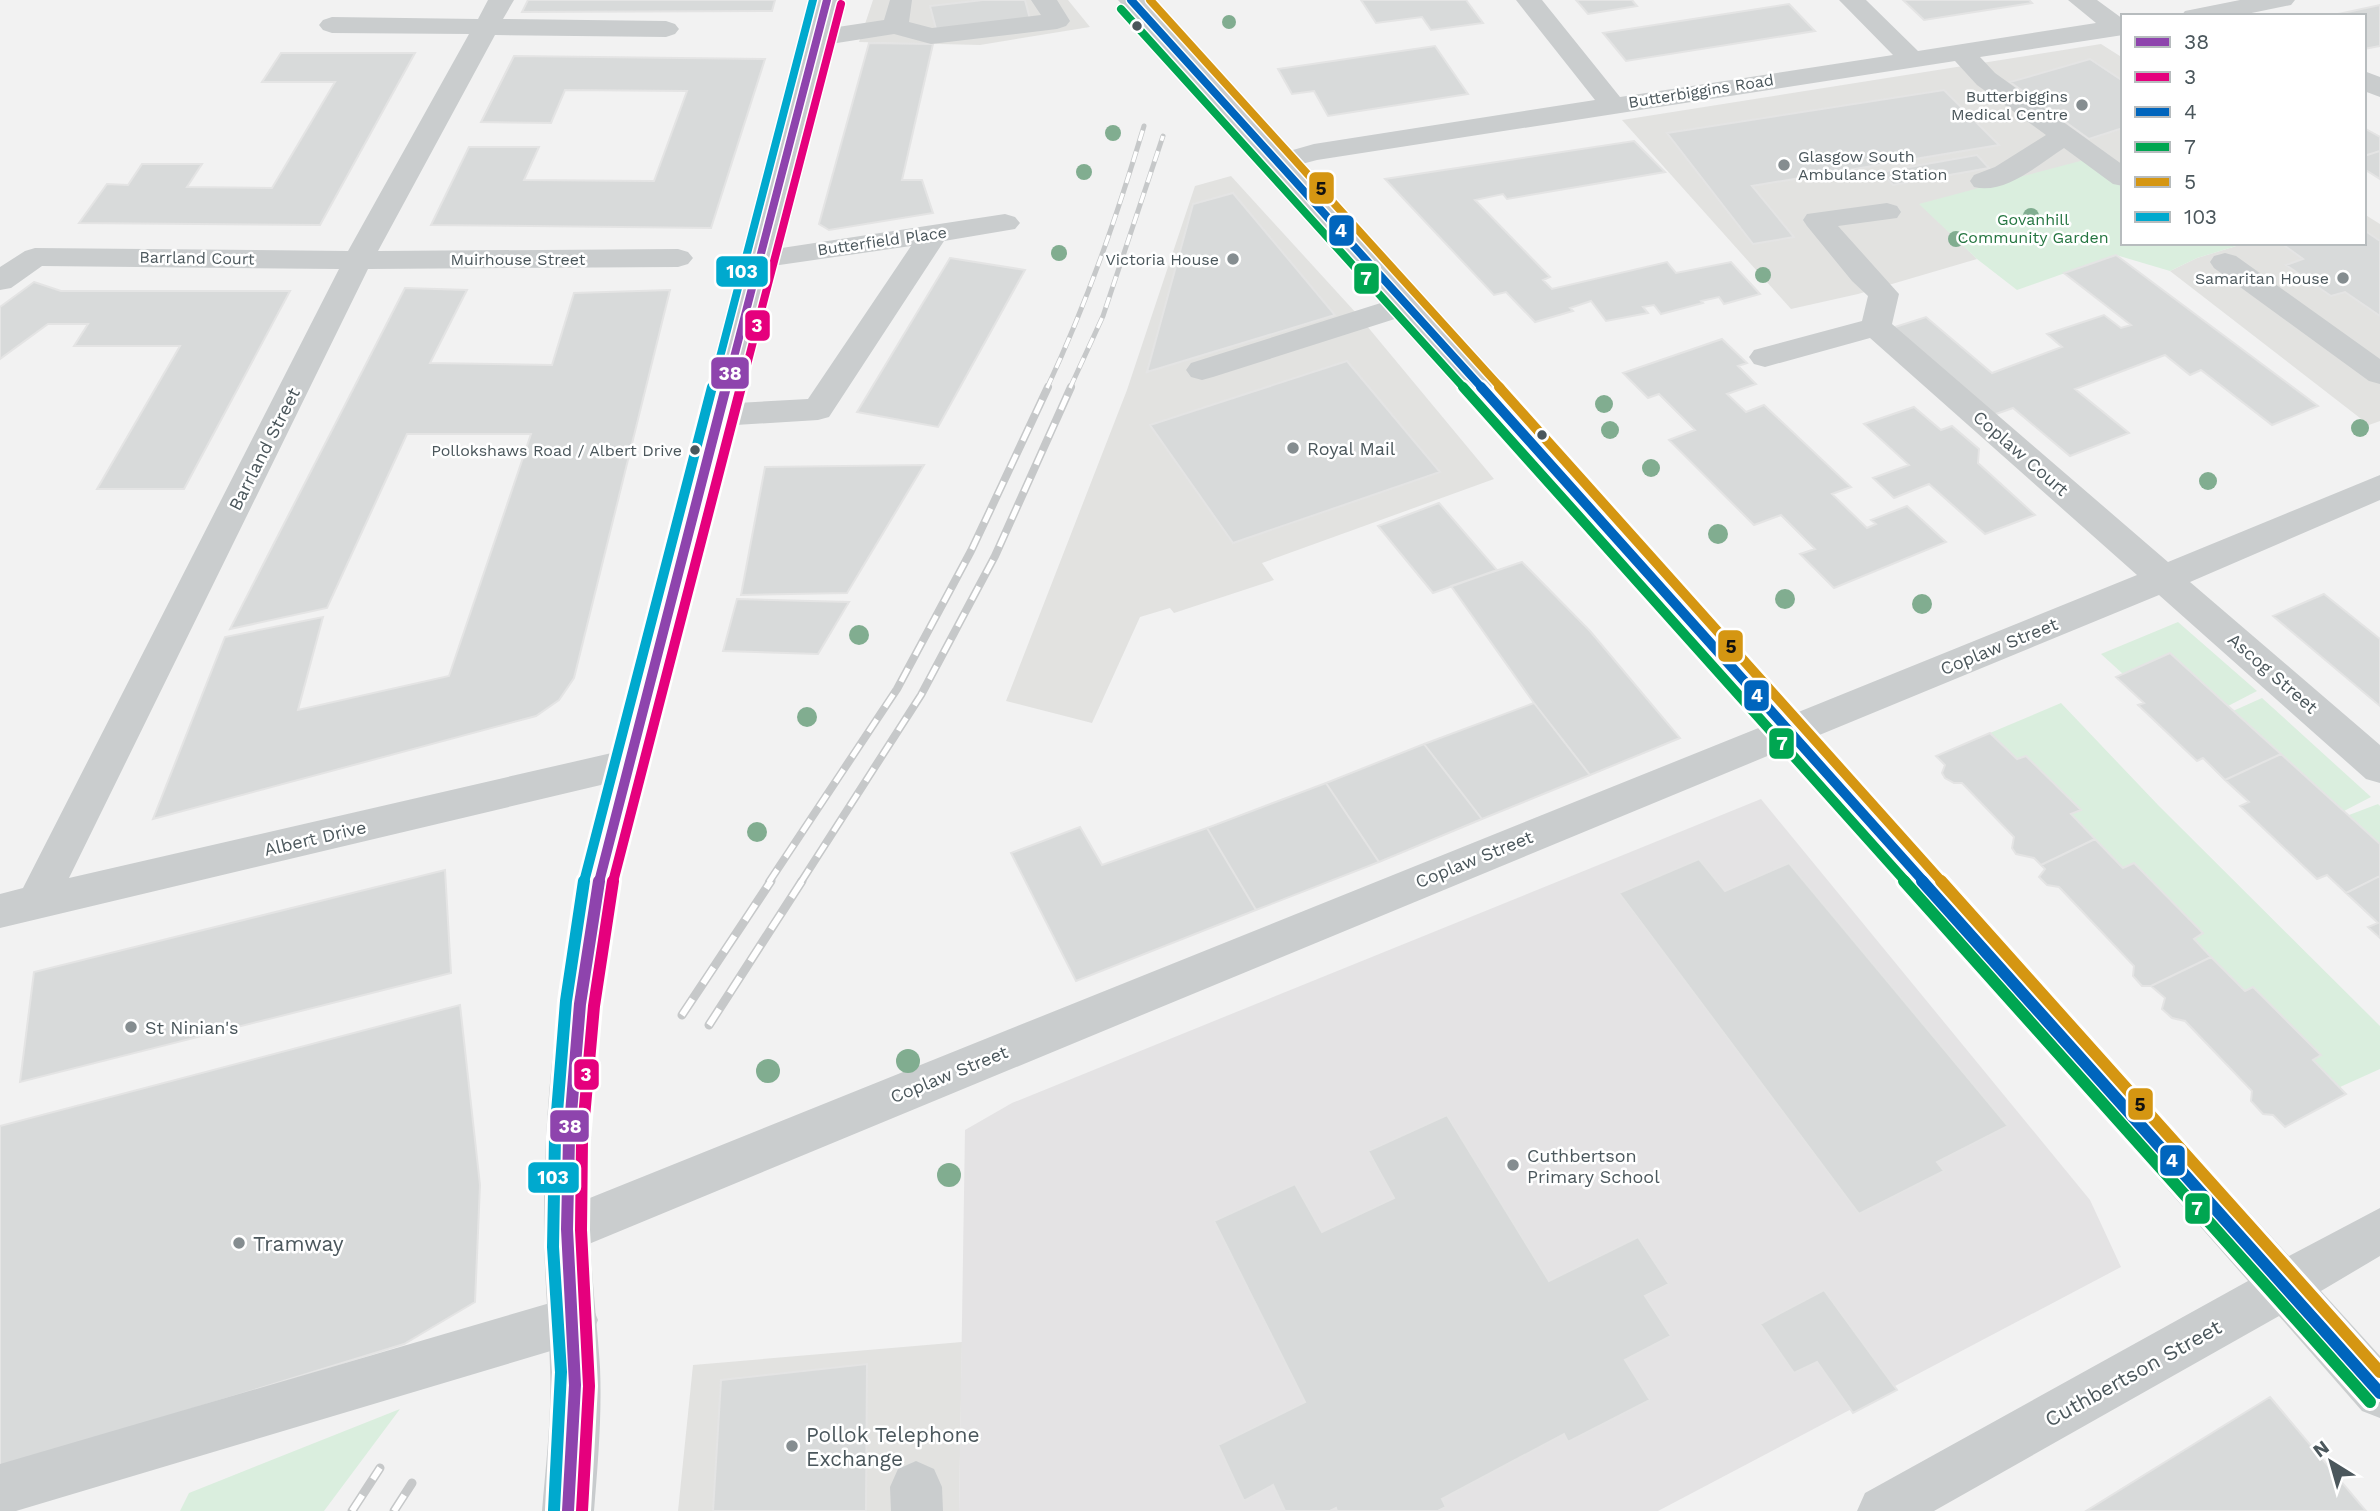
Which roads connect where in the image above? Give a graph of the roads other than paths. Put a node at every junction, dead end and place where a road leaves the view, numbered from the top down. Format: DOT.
graph roads {
  1 [pos="827,0"];
  2 [pos="902,0"];
  3 [pos="1044,0"];
  4 [pos="1131,0"];
  5 [pos="1529,0"];
  6 [pos="1852,0"];
  7 [pos="2081,0"];
  8 [pos="2282,0"];
  9 [pos="494,13"];
  10 [pos="2205,14"];
  11 [pos="332,25"];
  12 [pos="895,26"];
  13 [pos="2120,27"];
  14 [pos="666,29"];
  15 [pos="818,38"];
  16 [pos="1961,51"];
  17 [pos="1912,59"];
  18 [pos="1613,105"];
  19 [pos="2064,136"];
  20 [pos="1280,162"];
  21 [pos="2121,177"];
  22 [pos="1984,181"];
  23 [pos="1887,212"];
  24 [pos="1005,223"];
  25 [pos="934,233"];
  26 [pos="678,258"];
  27 [pos="759,259"];
  28 [pos="358,260"];
  29 [pos="2225,262"];
  30 [pos="0,281"];
  31 [pos="1407,305"];
  32 [pos="1876,327"];
  33 [pos="1765,357"];
  34 [pos="1202,370"];
  35 [pos="2380,374"];
  36 [pos="719,415"];
  37 [pos="2380,487"];
  38 [pos="2165,578"];
  39 [pos="1788,731"];
  40 [pos="629,764"];
  41 [pos="2380,768"];
  42 [pos="18,907"];
  43 [pos="567,1230"];
  44 [pos="2380,1231"];
  45 [pos="2286,1286"];
  46 [pos="574,1320"];
  47 [pos="2380,1393"];
  48 [pos="0,1490"];
  49 [pos="568,1511"];
  50 [pos="1883,1511"];
  1 -- 15 [label="main road"];
  2 -- 12 [label="street"];
  3 -- 12 [label="street"];
  4 -- 20 [label="street"];
  5 -- 18 [label="street"];
  6 -- 17 [label="street"];
  7 -- 13 [label="street"];
  8 -- 10 [label="street"];
  9 -- 11 [label="street"];
  9 -- 14 [label="street"];
  9 -- 28 [label="street, Barrland Street"];
  12 -- 15 [label="street"];
  13 -- 16 [label="street, Butterbiggins Road"];
  15 -- 27 [label="main road"];
  16 -- 17 [label="street, Butterbiggins Road"];
  16 -- 19 [label="street"];
  17 -- 18 [label="street, Butterbiggins Road"];
  18 -- 20 [label="street, Butterbiggins Road"];
  19 -- 21 [label="street"];
  19 -- 22 [label="street"];
  20 -- 31 [label="street"];
  23 -- 32 [label="street"];
  24 -- 25 [label="street, Butterfield Place"];
  25 -- 27 [label="street, Butterfield Place"];
  25 -- 36 [label="street"];
  26 -- 28 [label="street, Muirhouse Street"];
  27 -- 36 [label="main road"];
  28 -- 30 [label="street, Barrland Court"];
  28 -- 42 [label="street, Barrland Street"];
  29 -- 35 [label="street"];
  31 -- 34 [label="street"];
  31 -- 39 [label="street"];
  32 -- 33 [label="street"];
  32 -- 38 [label="street, Coplaw Court"];
  36 -- 40 [label="main road"];
  37 -- 38 [label="street, Coplaw Street"];
  38 -- 39 [label="street, Coplaw Street"];
  38 -- 41 [label="street, Ascog Street"];
  39 -- 43 [label="street, Coplaw Street"];
  39 -- 45 [label="street"];
  40 -- 42 [label="street, Albert Drive"];
  40 -- 43 [label="main road"];
  43 -- 46 [label="main road"];
  44 -- 45 [label="street, Cuthbertson Street"];
  45 -- 47 [label="street"];
  45 -- 50 [label="street, Cuthbertson Street"];
  46 -- 48 [label="street"];
  46 -- 49 [label="main road"];
}
